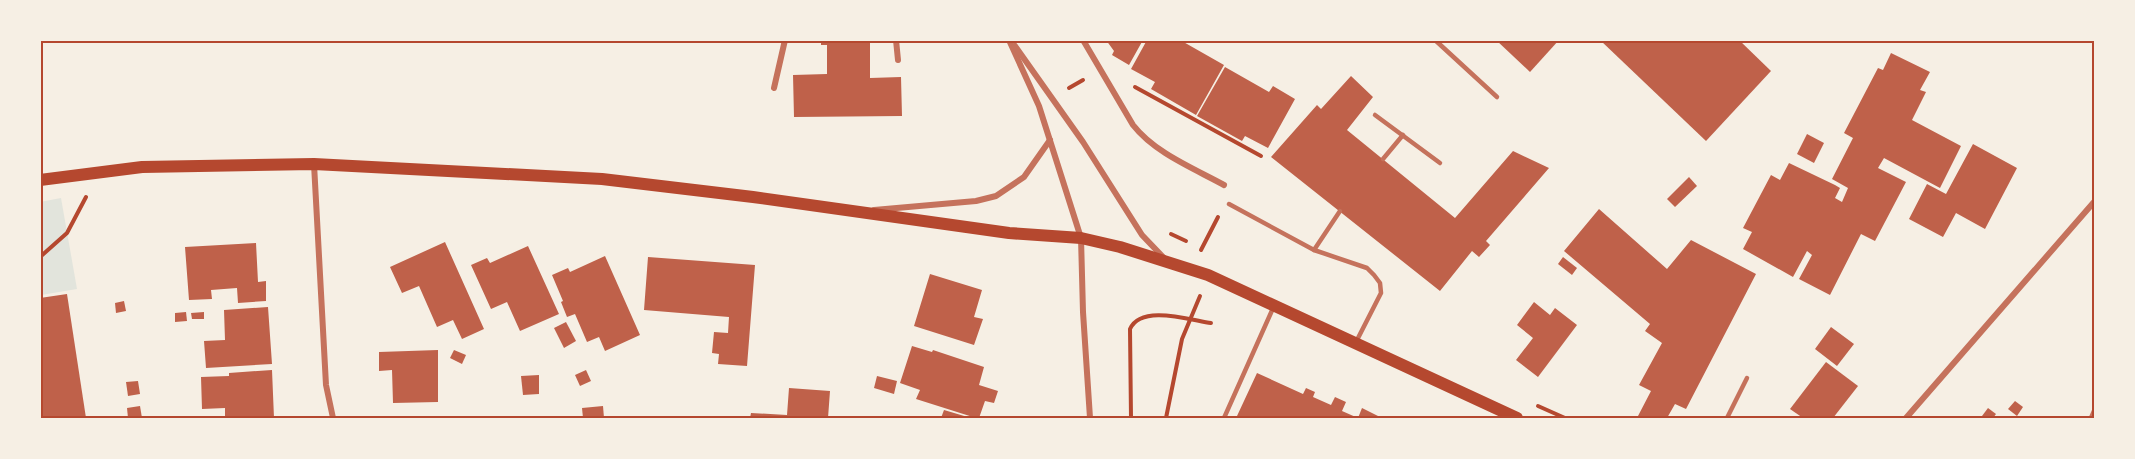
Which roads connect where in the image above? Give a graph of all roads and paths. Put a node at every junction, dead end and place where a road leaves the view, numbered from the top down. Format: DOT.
graph roads {
  1 [pos="785,40"];
  2 [pos="896,40"];
  3 [pos="1010,40"];
  4 [pos="1083,40"];
  5 [pos="1435,40"];
  6 [pos="898,60"];
  7 [pos="1099,70"];
  8 [pos="1061,80"];
  9 [pos="1131,84"];
  10 [pos="774,88"];
  11 [pos="1497,97"];
  12 [pos="1375,116"];
  13 [pos="1403,135"];
  14 [pos="1050,140"];
  15 [pos="1262,156"];
  16 [pos="1383,159"];
  17 [pos="314,164"];
  18 [pos="1440,164"];
  19 [pos="99,172"];
  20 [pos="40,180"];
  21 [pos="1224,185"];
  22 [pos="2094,202"];
  23 [pos="1229,204"];
  24 [pos="852,211"];
  25 [pos="1340,211"];
  26 [pos="1166,231"];
  27 [pos="1081,238"];
  28 [pos="1202,248"];
  29 [pos="1314,250"];
  30 [pos="1212,253"];
  31 [pos="40,257"];
  32 [pos="1170,263"];
  33 [pos="1191,270"];
  34 [pos="1208,275"];
  35 [pos="1274,305"];
  36 [pos="1190,320"];
  37 [pos="1211,323"];
  38 [pos="1355,342"];
  39 [pos="1747,378"];
  40 [pos="1533,404"];
  41 [pos="2094,411"];
  42 [pos="333,418"];
  43 [pos="1090,418"];
  44 [pos="1131,418"];
  45 [pos="1166,418"];
  46 [pos="1224,418"];
  47 [pos="1517,418"];
  48 [pos="1565,418"];
  49 [pos="1727,418"];
  50 [pos="1906,418"];
  51 [pos="2091,418"];
  1 -- 10 [label="street"];
  2 -- 6 [label="street"];
  3 -- 14 [label="street"];
  3 -- 32 [label="street"];
  4 -- 7 [label="street"];
  5 -- 11 [label="lane"];
  7 -- 8 [label="path"];
  7 -- 21 [label="street"];
  9 -- 15 [label="path"];
  12 -- 13 [label="lane"];
  13 -- 16 [label="lane"];
  13 -- 18 [label="lane"];
  14 -- 24 [label="street"];
  14 -- 27 [label="street"];
  17 -- 19 [label="main road"];
  17 -- 24 [label="main road"];
  17 -- 42 [label="street"];
  19 -- 20 [label="main road"];
  19 -- 31 [label="path"];
  22 -- 50 [label="street"];
  23 -- 28 [label="path"];
  23 -- 29 [label="lane"];
  24 -- 27 [label="main road"];
  25 -- 29 [label="lane"];
  26 -- 28 [label="path"];
  27 -- 32 [label="main road"];
  27 -- 43 [label="street"];
  28 -- 30 [label="path"];
  28 -- 33 [label="path"];
  29 -- 38 [label="lane"];
  32 -- 33 [label="main road"];
  33 -- 34 [label="main road"];
  34 -- 35 [label="main road"];
  34 -- 36 [label="path"];
  35 -- 38 [label="main road"];
  35 -- 46 [label="lane"];
  36 -- 37 [label="path"];
  36 -- 44 [label="path"];
  36 -- 45 [label="path"];
  38 -- 47 [label="main road"];
  39 -- 49 [label="lane"];
  40 -- 48 [label="path"];
  41 -- 51 [label="lane"];
}
